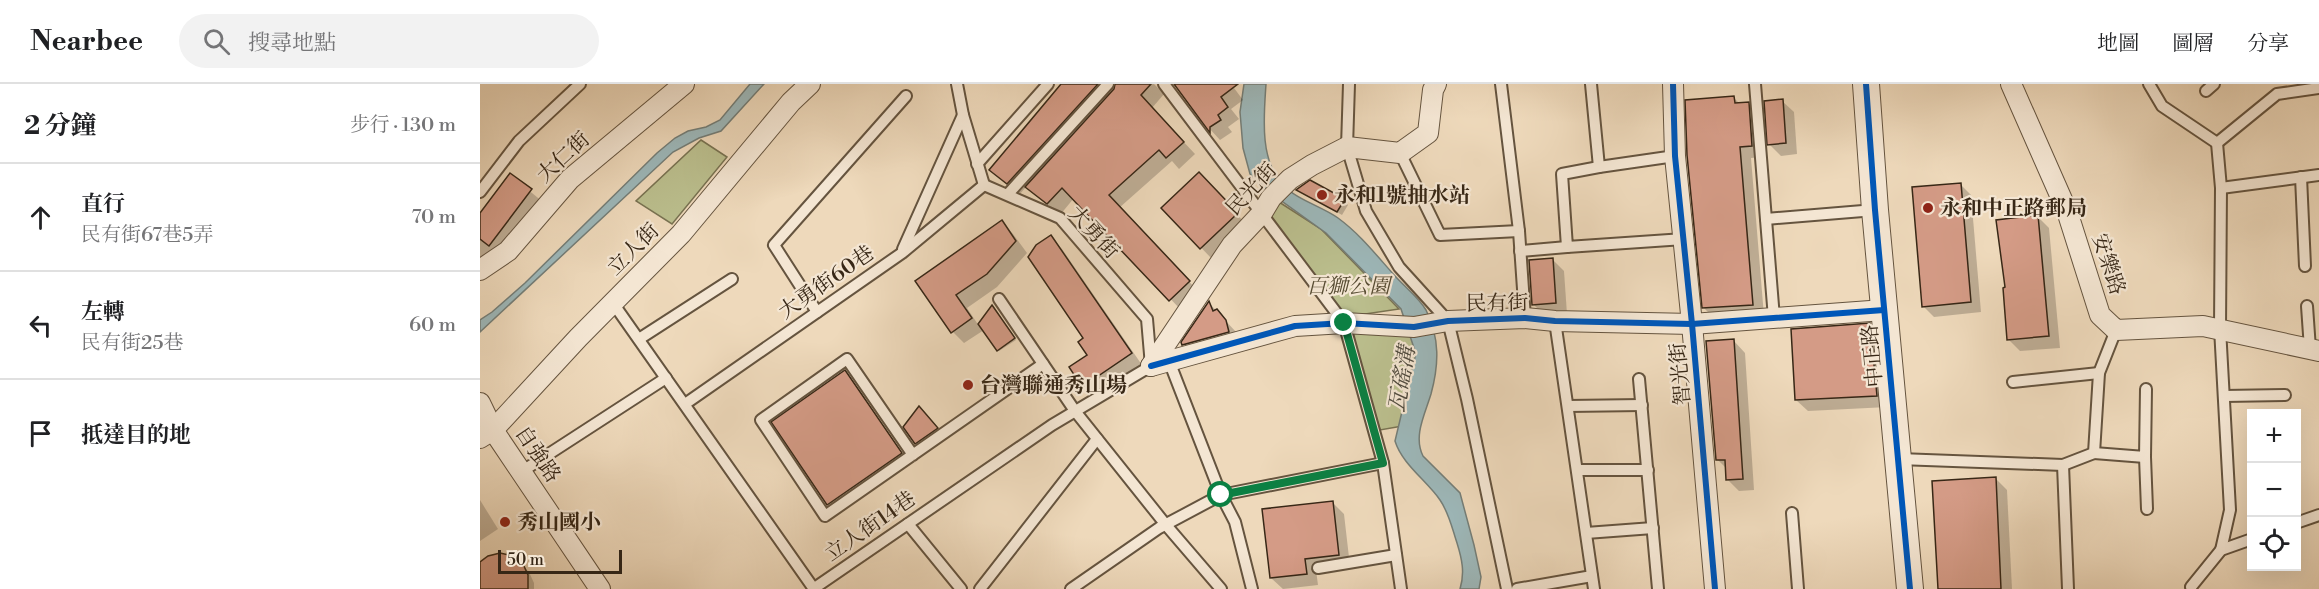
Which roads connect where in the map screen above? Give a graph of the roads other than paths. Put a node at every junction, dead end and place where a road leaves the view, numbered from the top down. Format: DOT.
graph roads {
  1 [pos="580,84"];
  2 [pos="684,84"];
  3 [pos="810,84"];
  4 [pos="957,84"];
  5 [pos="1048,84"];
  6 [pos="1108,84"];
  7 [pos="1164,84"];
  8 [pos="1349,84"];
  9 [pos="1436,84"];
  10 [pos="1501,84"];
  11 [pos="1591,84"];
  12 [pos="1673,84"];
  13 [pos="1755,84"];
  14 [pos="1866,84"];
  15 [pos="2011,84"];
  16 [pos="2149,84"];
  17 [pos="2319,88"];
  18 [pos="906,96"];
  19 [pos="963,116"];
  20 [pos="2217,143"];
  21 [pos="1347,147"];
  22 [pos="1400,153"];
  23 [pos="1675,156"];
  24 [pos="977,164"];
  25 [pos="1599,167"];
  26 [pos="2319,175"];
  27 [pos="2301,177"];
  28 [pos="984,185"];
  29 [pos="2222,188"];
  30 [pos="480,192"];
  31 [pos="1008,194"];
  32 [pos="1267,206"];
  33 [pos="1875,210"];
  34 [pos="1766,219"];
  35 [pos="1519,231"];
  36 [pos="1684,239"];
  37 [pos="1567,247"];
  38 [pos="1520,251"];
  39 [pos="902,253"];
  40 [pos="2306,266"];
  41 [pos="480,270"];
  42 [pos="732,279"];
  43 [pos="999,299"];
  44 [pos="613,303"];
  45 [pos="2307,306"];
  46 [pos="1884,310"];
  47 [pos="817,312"];
  48 [pos="1525,318"];
  49 [pos="1774,318"];
  50 [pos="1448,321"];
  51 [pos="1555,321"];
  52 [pos="1344,323"];
  53 [pos="1692,324"];
  54 [pos="2220,328"];
  55 [pos="2116,330"];
  56 [pos="639,339"];
  57 [pos="2315,350"];
  58 [pos="1043,364"];
  59 [pos="1160,364"];
  60 [pos="2099,373"];
  61 [pos="666,378"];
  62 [pos="1639,379"];
  63 [pos="2013,382"];
  64 [pos="2146,389"];
  65 [pos="2285,395"];
  66 [pos="2224,396"];
  67 [pos="480,403"];
  68 [pos="685,404"];
  69 [pos="1642,405"];
  70 [pos="1568,406"];
  71 [pos="1075,411"];
  72 [pos="486,434"];
  73 [pos="1097,439"];
  74 [pos="2094,453"];
  75 [pos="913,455"];
  76 [pos="2145,457"];
  77 [pos="1898,459"];
  78 [pos="1383,463"];
  79 [pos="2063,465"];
  80 [pos="1577,470"];
  81 [pos="1648,470"];
  82 [pos="521,472"];
  83 [pos="1221,495"];
  84 [pos="2147,509"];
  85 [pos="1792,513"];
  86 [pos="2319,515"];
  87 [pos="2301,521"];
  88 [pos="909,524"];
  89 [pos="1166,525"];
  90 [pos="1653,528"];
  91 [pos="1586,533"];
  92 [pos="2247,541"];
  93 [pos="2221,550"];
  94 [pos="1396,555"];
  95 [pos="1318,568"];
  96 [pos="1592,576"];
  97 [pos="2188,588"];
  98 [pos="600,589"];
  99 [pos="814,589"];
  100 [pos="961,589"];
  101 [pos="980,589"];
  102 [pos="1071,589"];
  103 [pos="1221,589"];
  104 [pos="1252,589"];
  105 [pos="1401,589"];
  106 [pos="1507,589"];
  107 [pos="1517,589"];
  108 [pos="1594,589"];
  109 [pos="1659,589"];
  110 [pos="1715,589"];
  111 [pos="1798,589"];
  112 [pos="1910,589"];
  113 [pos="2068,589"];
  1 -- 30 [label="lane"];
  2 -- 41 [label="street, 大仁街"];
  3 -- 44 [label="street, 立人街"];
  4 -- 19 [label="lane"];
  5 -- 24 [label="lane"];
  6 -- 31 [label="lane"];
  7 -- 32 [label="lane"];
  8 -- 21 [label="lane"];
  9 -- 22 [label="street"];
  10 -- 35 [label="lane"];
  11 -- 25 [label="lane"];
  12 -- 23 [label="street, 智光街"];
  13 -- 34 [label="lane"];
  14 -- 33 [label="street, 中正路"];
  15 -- 55 [label="street, 安樂路"];
  16 -- 20 [label="lane"];
  17 -- 20 [label="lane"];
  18 -- 47 [label="lane"];
  19 -- 24 [label="lane"];
  19 -- 39 [label="lane"];
  20 -- 29 [label="lane"];
  21 -- 22 [label="street"];
  21 -- 32 [label="street, 民光街"];
  21 -- 50 [label="lane"];
  22 -- 35 [label="lane"];
  23 -- 25 [label="lane"];
  23 -- 36 [label="street, 智光街"];
  24 -- 28 [label="lane"];
  25 -- 37 [label="lane"];
  26 -- 27 [label="lane"];
  27 -- 29 [label="lane"];
  27 -- 40 [label="lane"];
  28 -- 31 [label="lane, 大勇街"];
  28 -- 39 [label="lane, 大勇街60巷"];
  29 -- 54 [label="lane"];
  31 -- 59 [label="lane, 大勇街"];
  32 -- 52 [label="lane"];
  32 -- 59 [label="street, 民光街"];
  33 -- 34 [label="lane"];
  33 -- 46 [label="street, 中正路"];
  34 -- 49 [label="lane"];
  35 -- 38 [label="lane"];
  36 -- 37 [label="lane"];
  36 -- 53 [label="street, 智光街"];
  37 -- 38 [label="lane"];
  38 -- 48 [label="lane"];
  39 -- 47 [label="lane, 大勇街60巷"];
  42 -- 56 [label="lane"];
  43 -- 58 [label="lane"];
  44 -- 56 [label="lane, 立人街14巷"];
  44 -- 72 [label="street, 立人街"];
  45 -- 57 [label="lane"];
  46 -- 49 [label="street, 民有街"];
  46 -- 77 [label="street, 中正路"];
  47 -- 68 [label="lane, 大勇街60巷"];
  48 -- 50 [label="street, 民有街"];
  48 -- 51 [label="street, 民有街"];
  49 -- 53 [label="street, 民有街"];
  50 -- 52 [label="street, 民有街"];
  50 -- 106 [label="lane"];
  51 -- 53 [label="street, 民有街"];
  51 -- 70 [label="lane"];
  52 -- 59 [label="street, 民有街"];
  52 -- 78 [label="lane"];
  53 -- 110 [label="street, 智光街"];
  54 -- 55 [label="street"];
  54 -- 57 [label="street"];
  54 -- 66 [label="lane"];
  55 -- 60 [label="lane"];
  56 -- 61 [label="lane, 立人街14巷"];
  58 -- 71 [label="lane"];
  58 -- 75 [label="lane"];
  59 -- 71 [label="lane, 立人街14巷"];
  59 -- 83 [label="lane, 大勇街"];
  60 -- 63 [label="lane"];
  60 -- 74 [label="lane"];
  61 -- 68 [label="lane, 立人街14巷"];
  61 -- 82 [label="lane"];
  62 -- 69 [label="lane"];
  64 -- 76 [label="lane"];
  65 -- 66 [label="lane"];
  66 -- 93 [label="lane"];
  67 -- 72 [label="street, 自強路"];
  68 -- 99 [label="lane, 立人街14巷"];
  69 -- 70 [label="lane"];
  69 -- 81 [label="lane"];
  70 -- 80 [label="lane"];
  71 -- 73 [label="lane"];
  71 -- 88 [label="lane, 立人街14巷"];
  72 -- 82 [label="street, 自強路"];
  73 -- 89 [label="lane"];
  73 -- 101 [label="lane"];
  74 -- 76 [label="lane"];
  74 -- 79 [label="lane"];
  75 -- 75 [label="lane"];
  76 -- 84 [label="lane"];
  77 -- 79 [label="lane"];
  77 -- 112 [label="street, 中正路"];
  78 -- 83 [label="lane"];
  78 -- 94 [label="lane"];
  79 -- 113 [label="lane"];
  80 -- 81 [label="lane"];
  80 -- 91 [label="lane"];
  81 -- 90 [label="lane"];
  82 -- 98 [label="street, 自強路"];
  83 -- 89 [label="lane"];
  83 -- 104 [label="lane, 大勇街"];
  85 -- 111 [label="lane"];
  86 -- 87 [label="lane"];
  88 -- 99 [label="lane, 立人街14巷"];
  88 -- 100 [label="lane"];
  89 -- 102 [label="lane"];
  89 -- 103 [label="lane"];
  90 -- 91 [label="lane"];
  90 -- 109 [label="lane"];
  91 -- 96 [label="lane"];
  92 -- 93 [label="lane"];
  93 -- 97 [label="lane"];
  94 -- 95 [label="lane"];
  94 -- 105 [label="lane"];
  96 -- 107 [label="lane"];
  96 -- 108 [label="lane"];
}
